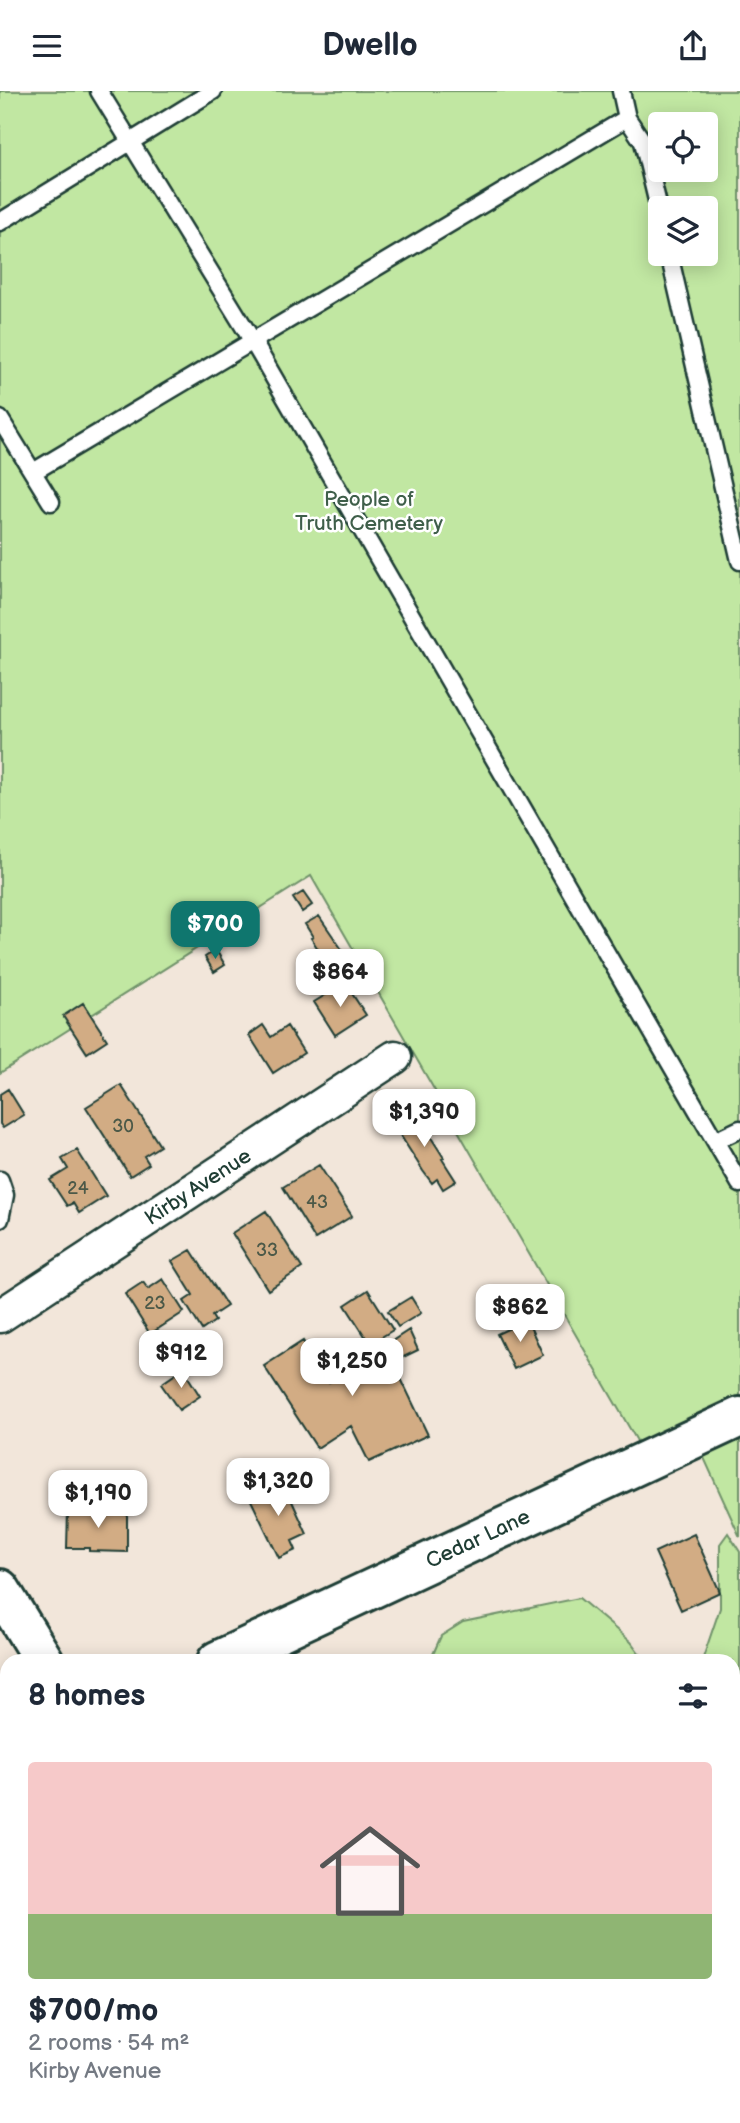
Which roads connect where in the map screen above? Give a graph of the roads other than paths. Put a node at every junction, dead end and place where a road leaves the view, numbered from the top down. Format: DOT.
graph roads {
  1 [pos="99,91"];
  2 [pos="213,91"];
  3 [pos="621,91"];
  4 [pos="627,118"];
  5 [pos="130,142"];
  6 [pos="656,196"];
  7 [pos="0,222"];
  8 [pos="672,266"];
  9 [pos="252,340"];
  10 [pos="0,419"];
  11 [pos="33,472"];
  12 [pos="51,502"];
  13 [pos="740,561"];
  14 [pos="395,1057"];
  15 [pos="740,1129"];
  16 [pos="716,1142"];
  17 [pos="0,1180"];
  18 [pos="740,1184"];
  19 [pos="0,1219"];
  20 [pos="0,1316"];
  21 [pos="740,1417"];
  22 [pos="0,1589"];
  23 [pos="255,1653"];
  24 [pos="40,1654"];
  1 -- 5 [label="lane"];
  2 -- 5 [label="lane"];
  3 -- 4 [label="lane"];
  4 -- 6 [label="lane"];
  4 -- 9 [label="lane"];
  5 -- 7 [label="lane"];
  5 -- 9 [label="lane"];
  8 -- 13 [label="lane"];
  9 -- 11 [label="lane"];
  9 -- 16 [label="lane"];
  10 -- 11 [label="lane"];
  11 -- 12 [label="lane"];
  14 -- 20 [label="street, Kirby Avenue"];
  15 -- 16 [label="lane"];
  16 -- 18 [label="lane"];
  17 -- 19 [label="lane"];
  21 -- 23 [label="street, Cedar Lane"];
  22 -- 24 [label="street"];
}
